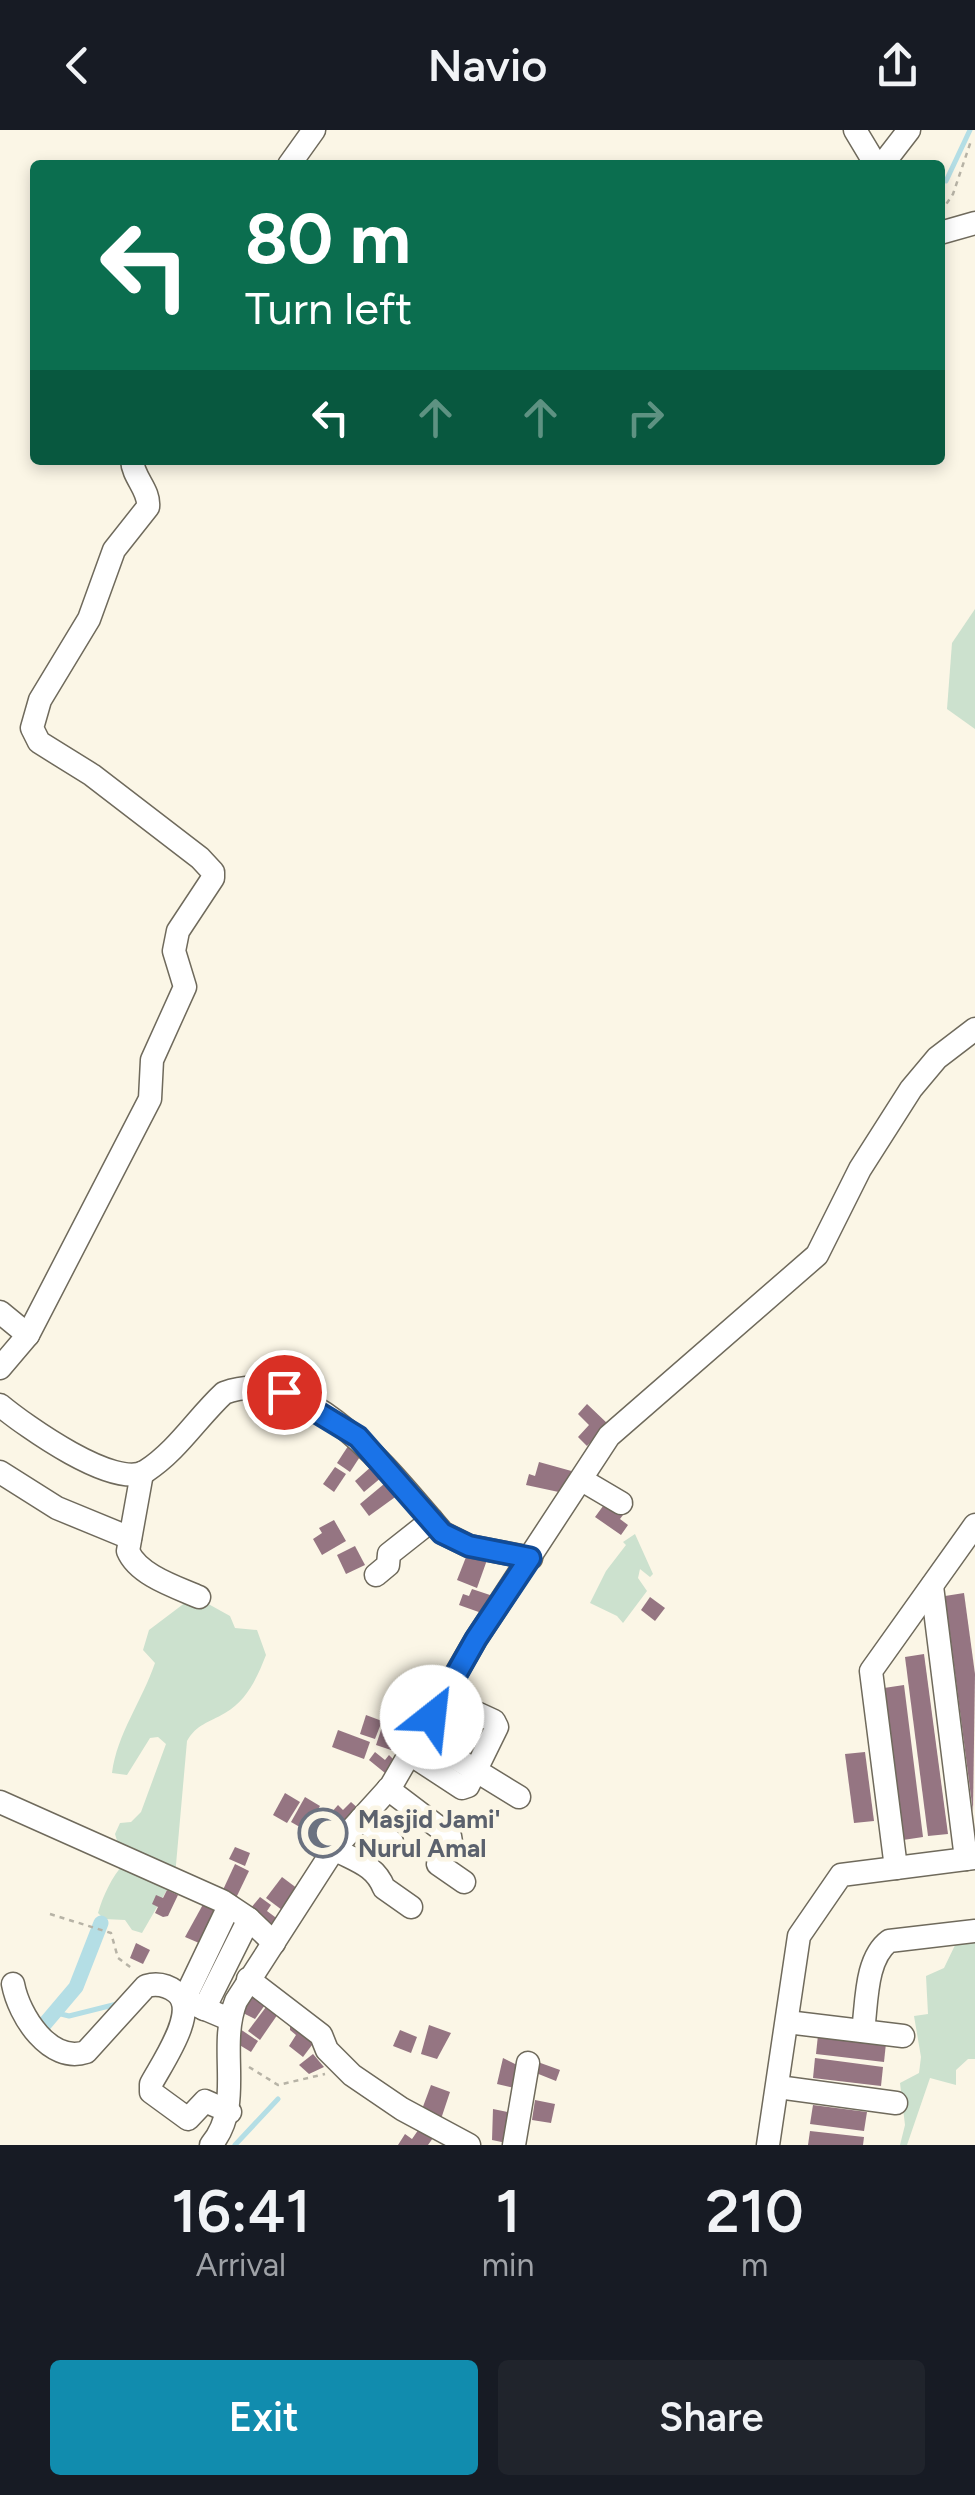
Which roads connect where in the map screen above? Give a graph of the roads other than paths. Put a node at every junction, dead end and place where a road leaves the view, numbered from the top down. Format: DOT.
graph roads {
  1 [pos="314,130"];
  2 [pos="856,130"];
  3 [pos="909,130"];
  4 [pos="292,160"];
  5 [pos="876,160"];
  6 [pos="883,160"];
  7 [pos="975,223"];
  8 [pos="945,231"];
  9 [pos="133,465"];
  10 [pos="969,1043"];
  11 [pos="0,1312"];
  12 [pos="28,1334"];
  13 [pos="0,1368"];
  14 [pos="0,1405"];
  15 [pos="0,1472"];
  16 [pos="142,1473"];
  17 [pos="582,1480"];
  18 [pos="620,1503"];
  19 [pos="432,1520"];
  20 [pos="975,1525"];
  21 [pos="130,1538"];
  22 [pos="530,1558"];
  23 [pos="376,1576"];
  24 [pos="932,1586"];
  25 [pos="199,1596"];
  26 [pos="442,1697"];
  27 [pos="416,1746"];
  28 [pos="476,1770"];
  29 [pos="388,1790"];
  30 [pos="519,1796"];
  31 [pos="0,1802"];
  32 [pos="361,1818"];
  33 [pos="392,1842"];
  34 [pos="334,1849"];
  35 [pos="970,1859"];
  36 [pos="896,1868"];
  37 [pos="464,1882"];
  38 [pos="230,1906"];
  39 [pos="412,1907"];
  40 [pos="250,1919"];
  41 [pos="975,1931"];
  42 [pos="274,1943"];
  43 [pos="248,1979"];
  44 [pos="13,1984"];
  45 [pos="194,2004"];
  46 [pos="229,2019"];
  47 [pos="787,2022"];
  48 [pos="863,2030"];
  49 [pos="903,2036"];
  50 [pos="528,2064"];
  51 [pos="778,2086"];
  52 [pos="896,2103"];
  53 [pos="227,2135"];
  54 [pos="469,2145"];
  55 [pos="514,2145"];
  56 [pos="768,2145"];
  1 -- 4 [label="street"];
  2 -- 5 [label="street"];
  3 -- 6 [label="street"];
  7 -- 8 [label="street"];
  9 -- 12 [label="street"];
  10 -- 17 [label="street"];
  11 -- 12 [label="street"];
  12 -- 13 [label="street"];
  14 -- 16 [label="street"];
  15 -- 21 [label="street"];
  16 -- 19 [label="street"];
  16 -- 21 [label="street"];
  17 -- 18 [label="street"];
  17 -- 22 [label="street"];
  19 -- 22 [label="street"];
  19 -- 23 [label="street"];
  20 -- 24 [label="street"];
  21 -- 25 [label="street"];
  22 -- 26 [label="street"];
  24 -- 35 [label="street"];
  24 -- 36 [label="street"];
  26 -- 27 [label="street"];
  26 -- 28 [label="street"];
  27 -- 28 [label="street"];
  27 -- 29 [label="street"];
  28 -- 30 [label="street"];
  29 -- 32 [label="street"];
  29 -- 37 [label="street"];
  31 -- 38 [label="street"];
  32 -- 33 [label="street"];
  32 -- 34 [label="street"];
  34 -- 39 [label="street"];
  34 -- 42 [label="street"];
  35 -- 36 [label="street"];
  36 -- 47 [label="street"];
  38 -- 40 [label="street"];
  38 -- 45 [label="street"];
  40 -- 42 [label="street"];
  40 -- 45 [label="street"];
  41 -- 48 [label="street"];
  42 -- 43 [label="street"];
  43 -- 46 [label="street"];
  43 -- 54 [label="street"];
  44 -- 45 [label="street"];
  45 -- 46 [label="street"];
  45 -- 53 [label="street"];
  46 -- 53 [label="street"];
  47 -- 48 [label="street"];
  47 -- 51 [label="street"];
  48 -- 49 [label="street"];
  50 -- 55 [label="street"];
  51 -- 52 [label="street"];
  51 -- 56 [label="street"];
}
